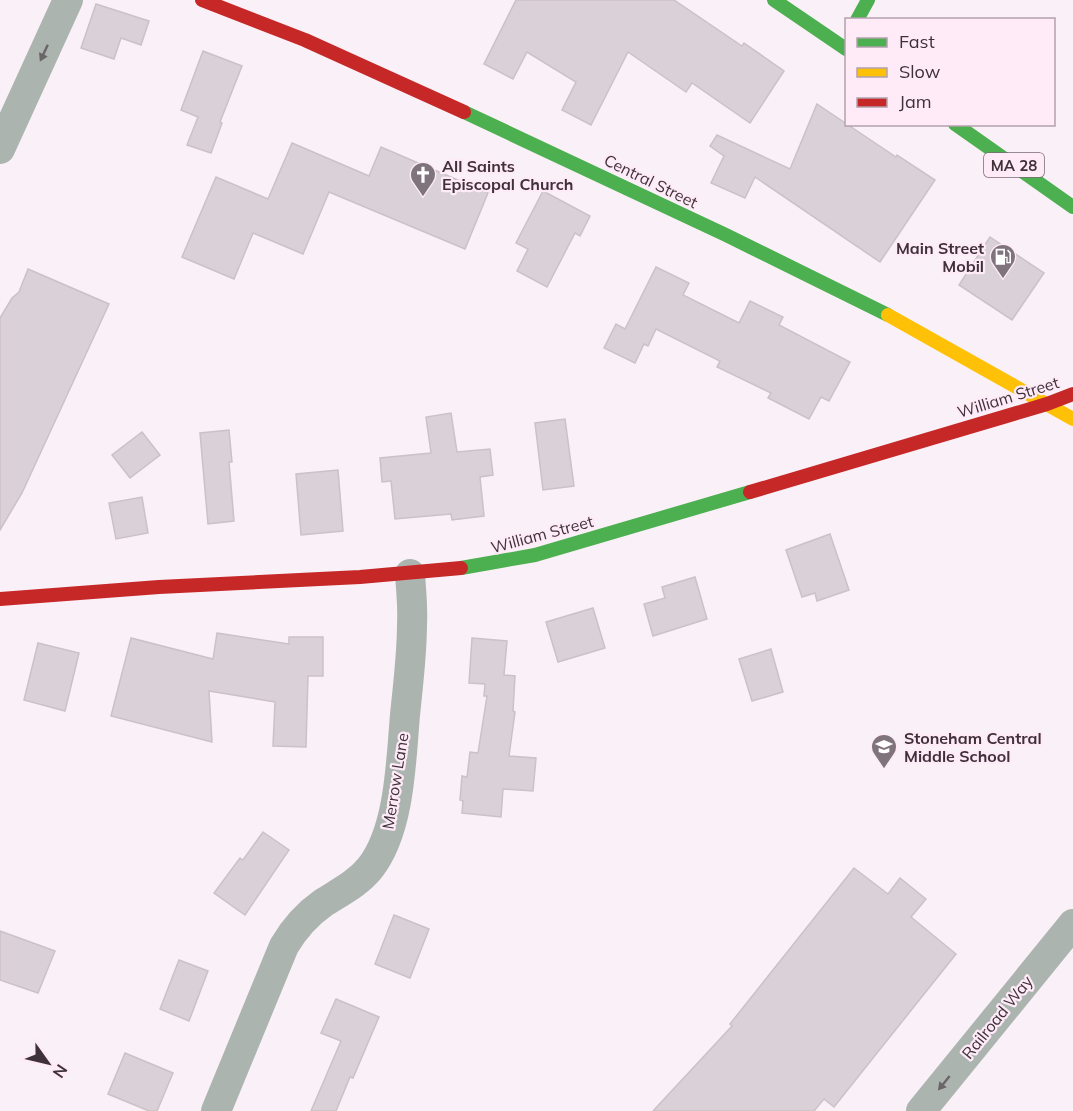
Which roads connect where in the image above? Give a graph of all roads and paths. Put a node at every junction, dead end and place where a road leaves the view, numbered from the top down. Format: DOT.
graph roads {
  1 [pos="68,0"];
  2 [pos="202,0"];
  3 [pos="774,0"];
  4 [pos="868,0"];
  5 [pos="858,18"];
  6 [pos="845,44"];
  7 [pos="958,126"];
  8 [pos="0,149"];
  9 [pos="1073,207"];
  10 [pos="1073,394"];
  11 [pos="1047,404"];
  12 [pos="1073,419"];
  13 [pos="410,574"];
  14 [pos="0,599"];
  15 [pos="1073,924"];
  16 [pos="216,1111"];
  17 [pos="921,1111"];
  1 -- 8 [label="street, one-way"];
  2 -- 11 [label="main road, Central Street"];
  3 -- 6 [label="main road"];
  4 -- 5 [label="main road"];
  7 -- 9 [label="main road, MA 28"];
  10 -- 11 [label="main road, William Street"];
  11 -- 12 [label="main road, Central Street"];
  11 -- 13 [label="main road, William Street"];
  13 -- 14 [label="main road, William Street"];
  13 -- 16 [label="street, Merrow Lane"];
  15 -- 17 [label="street, Railroad Way, one-way"];
}
